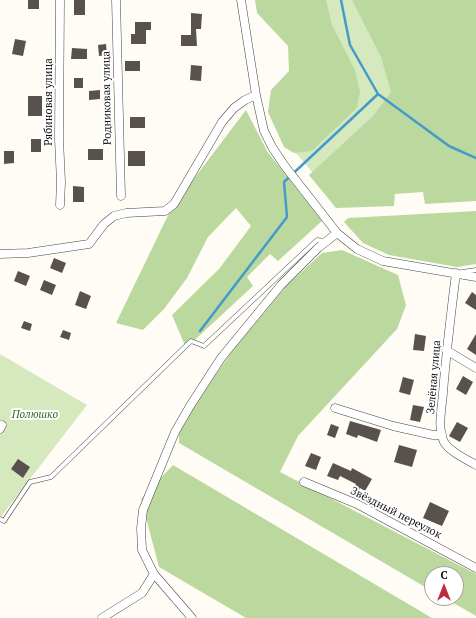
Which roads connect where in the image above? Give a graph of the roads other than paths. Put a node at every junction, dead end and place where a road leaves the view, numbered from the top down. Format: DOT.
graph roads {
  1 [pos="60,0"];
  2 [pos="116,0"];
  3 [pos="241,0"];
  4 [pos="256,95"];
  5 [pos="121,196"];
  6 [pos="60,205"];
  7 [pos="338,233"];
  8 [pos="327,241"];
  9 [pos="0,254"];
  10 [pos="476,270"];
  11 [pos="456,273"];
  12 [pos="476,277"];
  13 [pos="446,350"];
  14 [pos="476,368"];
  15 [pos="335,408"];
  16 [pos="442,435"];
  17 [pos="476,465"];
  18 [pos="304,482"];
  19 [pos="0,519"];
  20 [pos="476,568"];
  21 [pos="154,574"];
  22 [pos="102,618"];
  23 [pos="192,618"];
  1 -- 6 [label="street, Рябиновая улица"];
  2 -- 5 [label="street, Родниковая улица"];
  3 -- 4 [label="street"];
  4 -- 7 [label="street"];
  4 -- 9 [label="street"];
  7 -- 8 [label="street"];
  7 -- 11 [label="street"];
  8 -- 19 [label="lane"];
  8 -- 21 [label="street"];
  10 -- 11 [label="lane"];
  11 -- 12 [label="street"];
  11 -- 13 [label="street, Зелёная улица"];
  13 -- 14 [label="street"];
  13 -- 16 [label="street, Зелёная улица"];
  15 -- 16 [label="street"];
  16 -- 17 [label="street"];
  18 -- 20 [label="street, Звёздный переулок"];
  21 -- 22 [label="street"];
  21 -- 23 [label="street"];
}
